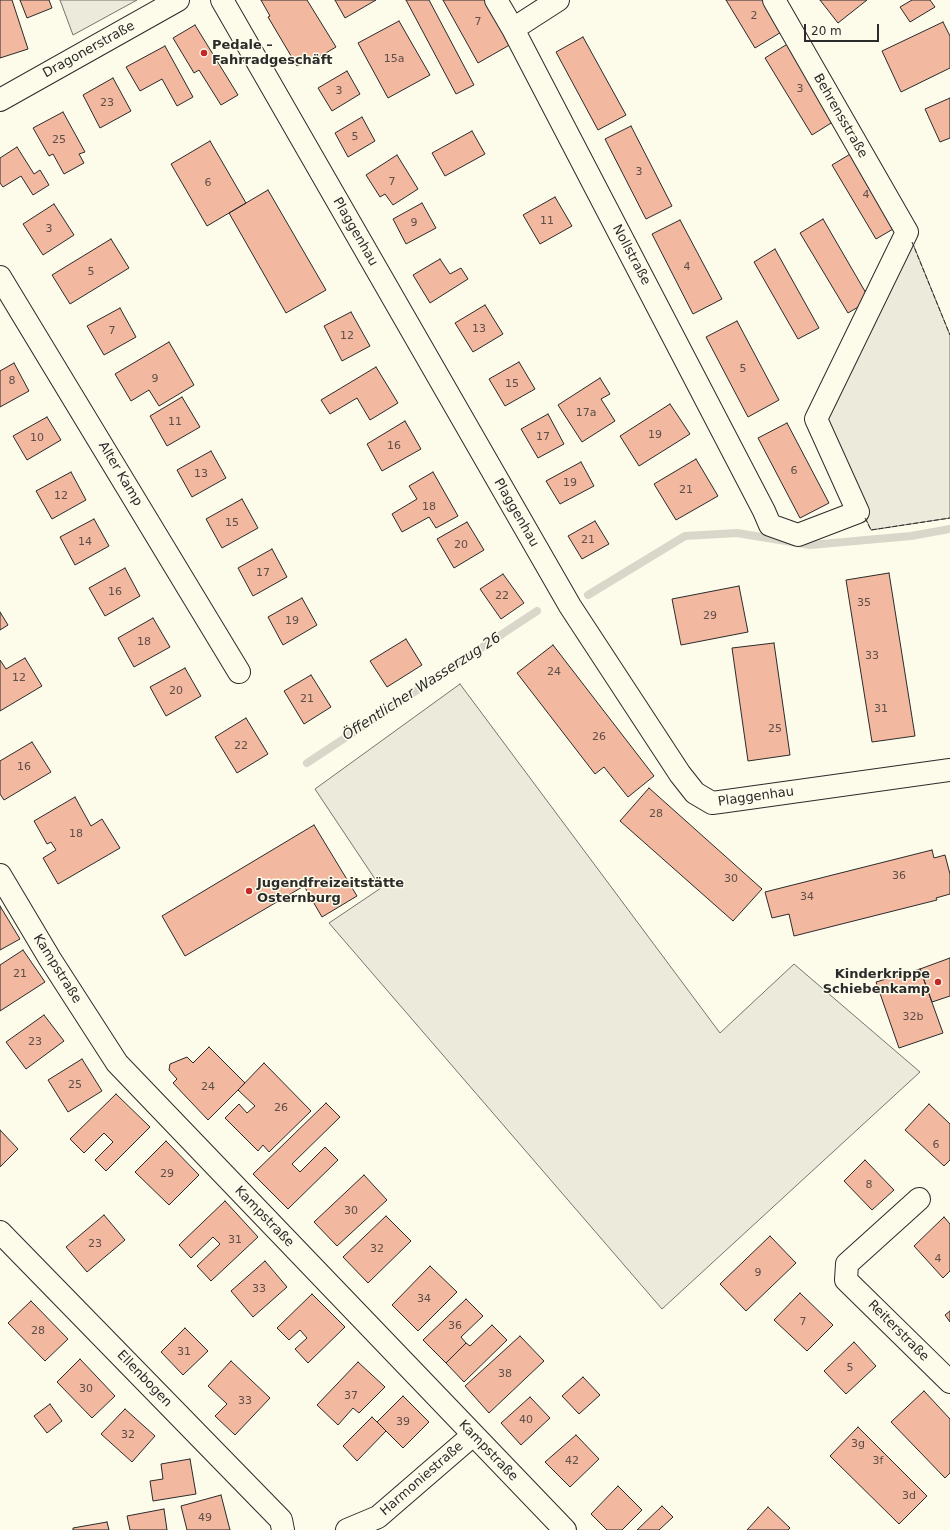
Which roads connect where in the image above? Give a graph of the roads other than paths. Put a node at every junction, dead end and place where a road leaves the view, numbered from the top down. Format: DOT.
graph roads {
  1 [pos="178,0"];
  2 [pos="222,0"];
  3 [pos="496,0"];
  4 [pos="558,0"];
  5 [pos="774,0"];
  6 [pos="513,29"];
  7 [pos="0,100"];
  8 [pos="907,232"];
  9 [pos="0,277"];
  10 [pos="239,672"];
  11 [pos="950,770"];
  12 [pos="0,875"];
  13 [pos="919,1199"];
  14 [pos="0,1232"];
  15 [pos="950,1382"];
  16 [pos="473,1435"];
  17 [pos="283,1530"];
  18 [pos="347,1530"];
  19 [pos="565,1530"];
  1 -- 7 [label="street, Dragonerstraße"];
  2 -- 11 [label="street, Plaggenhau"];
  3 -- 6 [label="street, Nollstraße"];
  4 -- 6 [label="street"];
  5 -- 8 [label="street, Behrensstraße"];
  6 -- 8 [label="street, Nollstraße"];
  9 -- 10 [label="street, Alter Kamp"];
  12 -- 16 [label="street, Kampstraße"];
  13 -- 15 [label="street, Reiterstraße"];
  14 -- 17 [label="street, Ellenbogen"];
  16 -- 18 [label="street, Harmoniestraße"];
  16 -- 19 [label="street, Kampstraße"];
}
